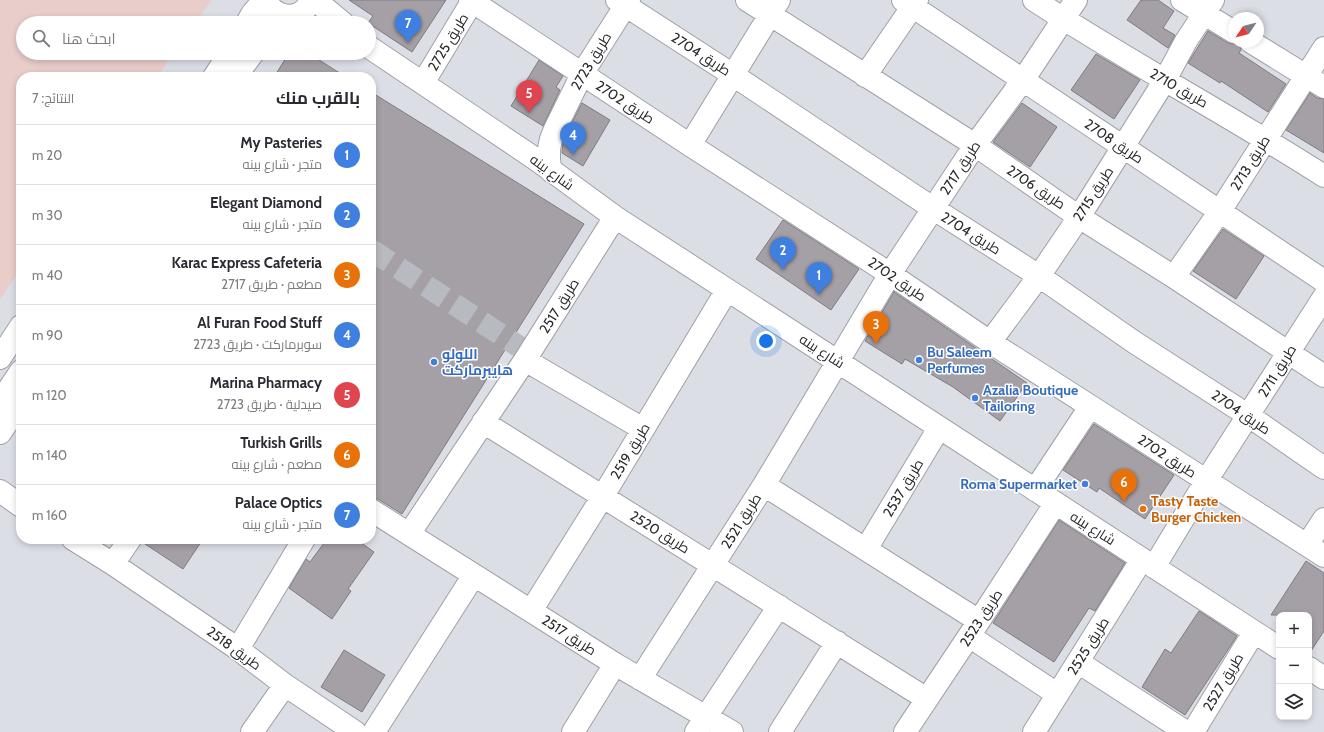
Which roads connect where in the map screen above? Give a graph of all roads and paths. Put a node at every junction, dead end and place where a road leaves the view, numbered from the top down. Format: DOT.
graph roads {
  1 [pos="264,0"];
  2 [pos="310,0"];
  3 [pos="315,0"];
  4 [pos="471,0"];
  5 [pos="747,0"];
  6 [pos="1034,0"];
  7 [pos="1076,0"];
  8 [pos="1182,0"];
  9 [pos="624,2"];
  10 [pos="911,2"];
  11 [pos="774,7"];
  12 [pos="1208,7"];
  13 [pos="251,16"];
  14 [pos="285,16"];
  15 [pos="298,16"];
  16 [pos="334,16"];
  17 [pos="1064,19"];
  18 [pos="1228,26"];
  19 [pos="1261,48"];
  20 [pos="1324,48"];
  21 [pos="376,52"];
  22 [pos="225,60"];
  23 [pos="248,60"];
  24 [pos="217,72"];
  25 [pos="239,72"];
  26 [pos="582,74"];
  27 [pos="733,75"];
  28 [pos="1306,75"];
  29 [pos="865,76"];
  30 [pos="1023,80"];
  31 [pos="1165,80"];
  32 [pos="423,83"];
  33 [pos="1324,87"];
  34 [pos="1266,139"];
  35 [pos="690,145"];
  36 [pos="975,145"];
  37 [pos="1123,147"];
  38 [pos="551,171"];
  39 [pos="1324,176"];
  40 [pos="934,209"];
  41 [pos="1220,211"];
  42 [pos="615,217"];
  43 [pos="1079,217"];
  44 [pos="890,274"];
  45 [pos="1038,276"];
  46 [pos="1174,277"];
  47 [pos="1324,281"];
  48 [pos="727,290"];
  49 [pos="1324,297"];
  50 [pos="16,334"];
  51 [pos="990,342"];
  52 [pos="1289,353"];
  53 [pos="0,358"];
  54 [pos="525,360"];
  55 [pos="838,361"];
  56 [pos="1324,376"];
  57 [pos="16,378"];
  58 [pos="0,402"];
  59 [pos="1090,407"];
  60 [pos="16,409"];
  61 [pos="1249,416"];
  62 [pos="483,422"];
  63 [pos="940,428"];
  64 [pos="643,429"];
  65 [pos="0,433"];
  66 [pos="1324,468"];
  67 [pos="1206,481"];
  68 [pos="764,485"];
  69 [pos="1035,490"];
  70 [pos="0,491"];
  71 [pos="603,496"];
  72 [pos="16,502"];
  73 [pos="1055,504"];
  74 [pos="376,513"];
  75 [pos="1324,519"];
  76 [pos="409,534"];
  77 [pos="81,544"];
  78 [pos="127,544"];
  79 [pos="301,544"];
  80 [pos="866,549"];
  81 [pos="1316,551"];
  82 [pos="1148,563"];
  83 [pos="113,564"];
  84 [pos="713,565"];
  85 [pos="474,575"];
  86 [pos="779,606"];
  87 [pos="531,611"];
  88 [pos="974,629"];
  89 [pos="1254,632"];
  90 [pos="837,642"];
  91 [pos="1276,646"];
  92 [pos="238,649"];
  93 [pos="1078,662"];
  94 [pos="615,664"];
  95 [pos="1312,670"];
  96 [pos="1324,678"];
  97 [pos="640,679"];
  98 [pos="285,685"];
  99 [pos="1057,694"];
  100 [pos="927,699"];
  101 [pos="701,724"];
  102 [pos="252,732"];
  103 [pos="355,732"];
  104 [pos="374,732"];
  105 [pos="574,732"];
  106 [pos="732,732"];
  107 [pos="780,732"];
  108 [pos="905,732"];
  109 [pos="1034,732"];
  110 [pos="1186,732"];
  111 [pos="1193,732"];
  1 -- 13 [label="street"];
  1 -- 14 [label="street"];
  2 -- 15 [label="street"];
  3 -- 16 [label="street"];
  4 -- 26 [label="street, طريق 2702"];
  4 -- 32 [label="street, طريق 2725"];
  5 -- 11 [label="street, طريق 2706"];
  6 -- 17 [label="street, طريق 2710"];
  7 -- 17 [label="street, طريق 2717"];
  8 -- 12 [label="street"];
  9 -- 26 [label="street, طريق 2723"];
  9 -- 27 [label="street, طريق 2704"];
  10 -- 29 [label="street"];
  10 -- 30 [label="street, طريق 2708"];
  11 -- 27 [label="street"];
  11 -- 29 [label="street, طريق 2706"];
  12 -- 18 [label="street"];
  12 -- 31 [label="street, طريق 2715"];
  17 -- 30 [label="street, طريق 2717"];
  17 -- 31 [label="street, طريق 2710"];
  19 -- 28 [label="street"];
  20 -- 28 [label="street, طريق 2713"];
  21 -- 32 [label="street, شارع بينه"];
  22 -- 24 [label="street"];
  23 -- 25 [label="street"];
  26 -- 35 [label="street, طريق 2702"];
  26 -- 38 [label="street, طريق 2723"];
  27 -- 35 [label="street"];
  27 -- 40 [label="street, طريق 2704"];
  28 -- 33 [label="street"];
  28 -- 34 [label="street, طريق 2713"];
  29 -- 36 [label="street, طريق 2706"];
  30 -- 36 [label="street, طريق 2717"];
  30 -- 37 [label="street, طريق 2708"];
  31 -- 34 [label="street, طريق 2710"];
  31 -- 37 [label="street, طريق 2715"];
  32 -- 38 [label="street, شارع بينه"];
  34 -- 39 [label="street, طريق 2710"];
  34 -- 41 [label="street, طريق 2713"];
  35 -- 44 [label="street, طريق 2702"];
  36 -- 40 [label="street, طريق 2717"];
  36 -- 43 [label="street, طريق 2706"];
  37 -- 41 [label="street, طريق 2708"];
  37 -- 43 [label="street, طريق 2715"];
  38 -- 42 [label="street, شارع بينه"];
  40 -- 44 [label="street, طريق 2717"];
  40 -- 45 [label="street, طريق 2704"];
  41 -- 46 [label="street, طريق 2713"];
  41 -- 47 [label="street, طريق 2708"];
  42 -- 48 [label="street, شارع بينه"];
  42 -- 54 [label="street, طريق 2517"];
  43 -- 45 [label="street, طريق 2715"];
  43 -- 46 [label="street, طريق 2706"];
  44 -- 51 [label="street, طريق 2702"];
  44 -- 55 [label="street, طريق 2717"];
  45 -- 51 [label="street, طريق 2715"];
  45 -- 61 [label="street, طريق 2704"];
  46 -- 52 [label="street, طريق 2706"];
  48 -- 55 [label="street, شارع بينه"];
  48 -- 64 [label="street, طريق 2519"];
  49 -- 52 [label="street, طريق 2711"];
  50 -- 53 [label="street"];
  51 -- 59 [label="street, طريق 2702"];
  52 -- 56 [label="street, طريق 2706"];
  52 -- 61 [label="street, طريق 2711"];
  54 -- 62 [label="street, طريق 2517"];
  54 -- 64 [label="street"];
  55 -- 63 [label="street, شارع بينه"];
  55 -- 68 [label="street, طريق 2521"];
  57 -- 58 [label="street"];
  59 -- 67 [label="street, طريق 2702"];
  59 -- 69 [label="street"];
  60 -- 65 [label="street"];
  61 -- 66 [label="street, طريق 2704"];
  61 -- 67 [label="street, طريق 2711"];
  62 -- 71 [label="street, طريق 2520"];
  62 -- 76 [label="street, طريق 2517"];
  63 -- 69 [label="street, شارع بينه"];
  63 -- 80 [label="street, طريق 2537"];
  64 -- 71 [label="street, طريق 2519"];
  67 -- 81 [label="street, طريق 2702"];
  67 -- 82 [label="street, طريق 2711"];
  68 -- 80 [label="street"];
  68 -- 84 [label="street, طريق 2521"];
  69 -- 73 [label="street, شارع بينه"];
  70 -- 72 [label="street"];
  71 -- 84 [label="street, طريق 2520"];
  71 -- 87 [label="street, طريق 2519"];
  73 -- 82 [label="street, شارع بينه"];
  73 -- 88 [label="street, طريق 2523"];
  74 -- 76 [label="street, طريق 2517"];
  75 -- 81 [label="street"];
  76 -- 85 [label="street, طريق 2517"];
  77 -- 83 [label="street, طريق 2518"];
  78 -- 83 [label="street"];
  79 -- 92 [label="street"];
  80 -- 88 [label="street"];
  82 -- 89 [label="street, شارع بينه"];
  82 -- 93 [label="street, طريق 2525"];
  83 -- 92 [label="street, طريق 2518"];
  84 -- 86 [label="street, طريق 2520"];
  84 -- 97 [label="street, طريق 2521"];
  85 -- 87 [label="street, طريق 2517"];
  85 -- 104 [label="street"];
  86 -- 90 [label="street, طريق 2520"];
  86 -- 101 [label="street"];
  87 -- 94 [label="street, طريق 2517"];
  88 -- 99 [label="street"];
  88 -- 100 [label="street, طريق 2523"];
  89 -- 91 [label="street, شارع بينه"];
  89 -- 111 [label="street, طريق 2527"];
  90 -- 100 [label="street, طريق 2520"];
  90 -- 107 [label="street"];
  92 -- 98 [label="street, طريق 2518"];
  93 -- 99 [label="street, طريق 2525"];
  93 -- 110 [label="street"];
  94 -- 97 [label="street, طريق 2517"];
  94 -- 105 [label="street"];
  95 -- 96 [label="street"];
  97 -- 101 [label="street, طريق 2517"];
  98 -- 102 [label="street"];
  98 -- 103 [label="street, طريق 2518"];
  99 -- 109 [label="street, طريق 2525"];
  100 -- 108 [label="street, طريق 2523"];
  101 -- 106 [label="street, طريق 2517"];
}
